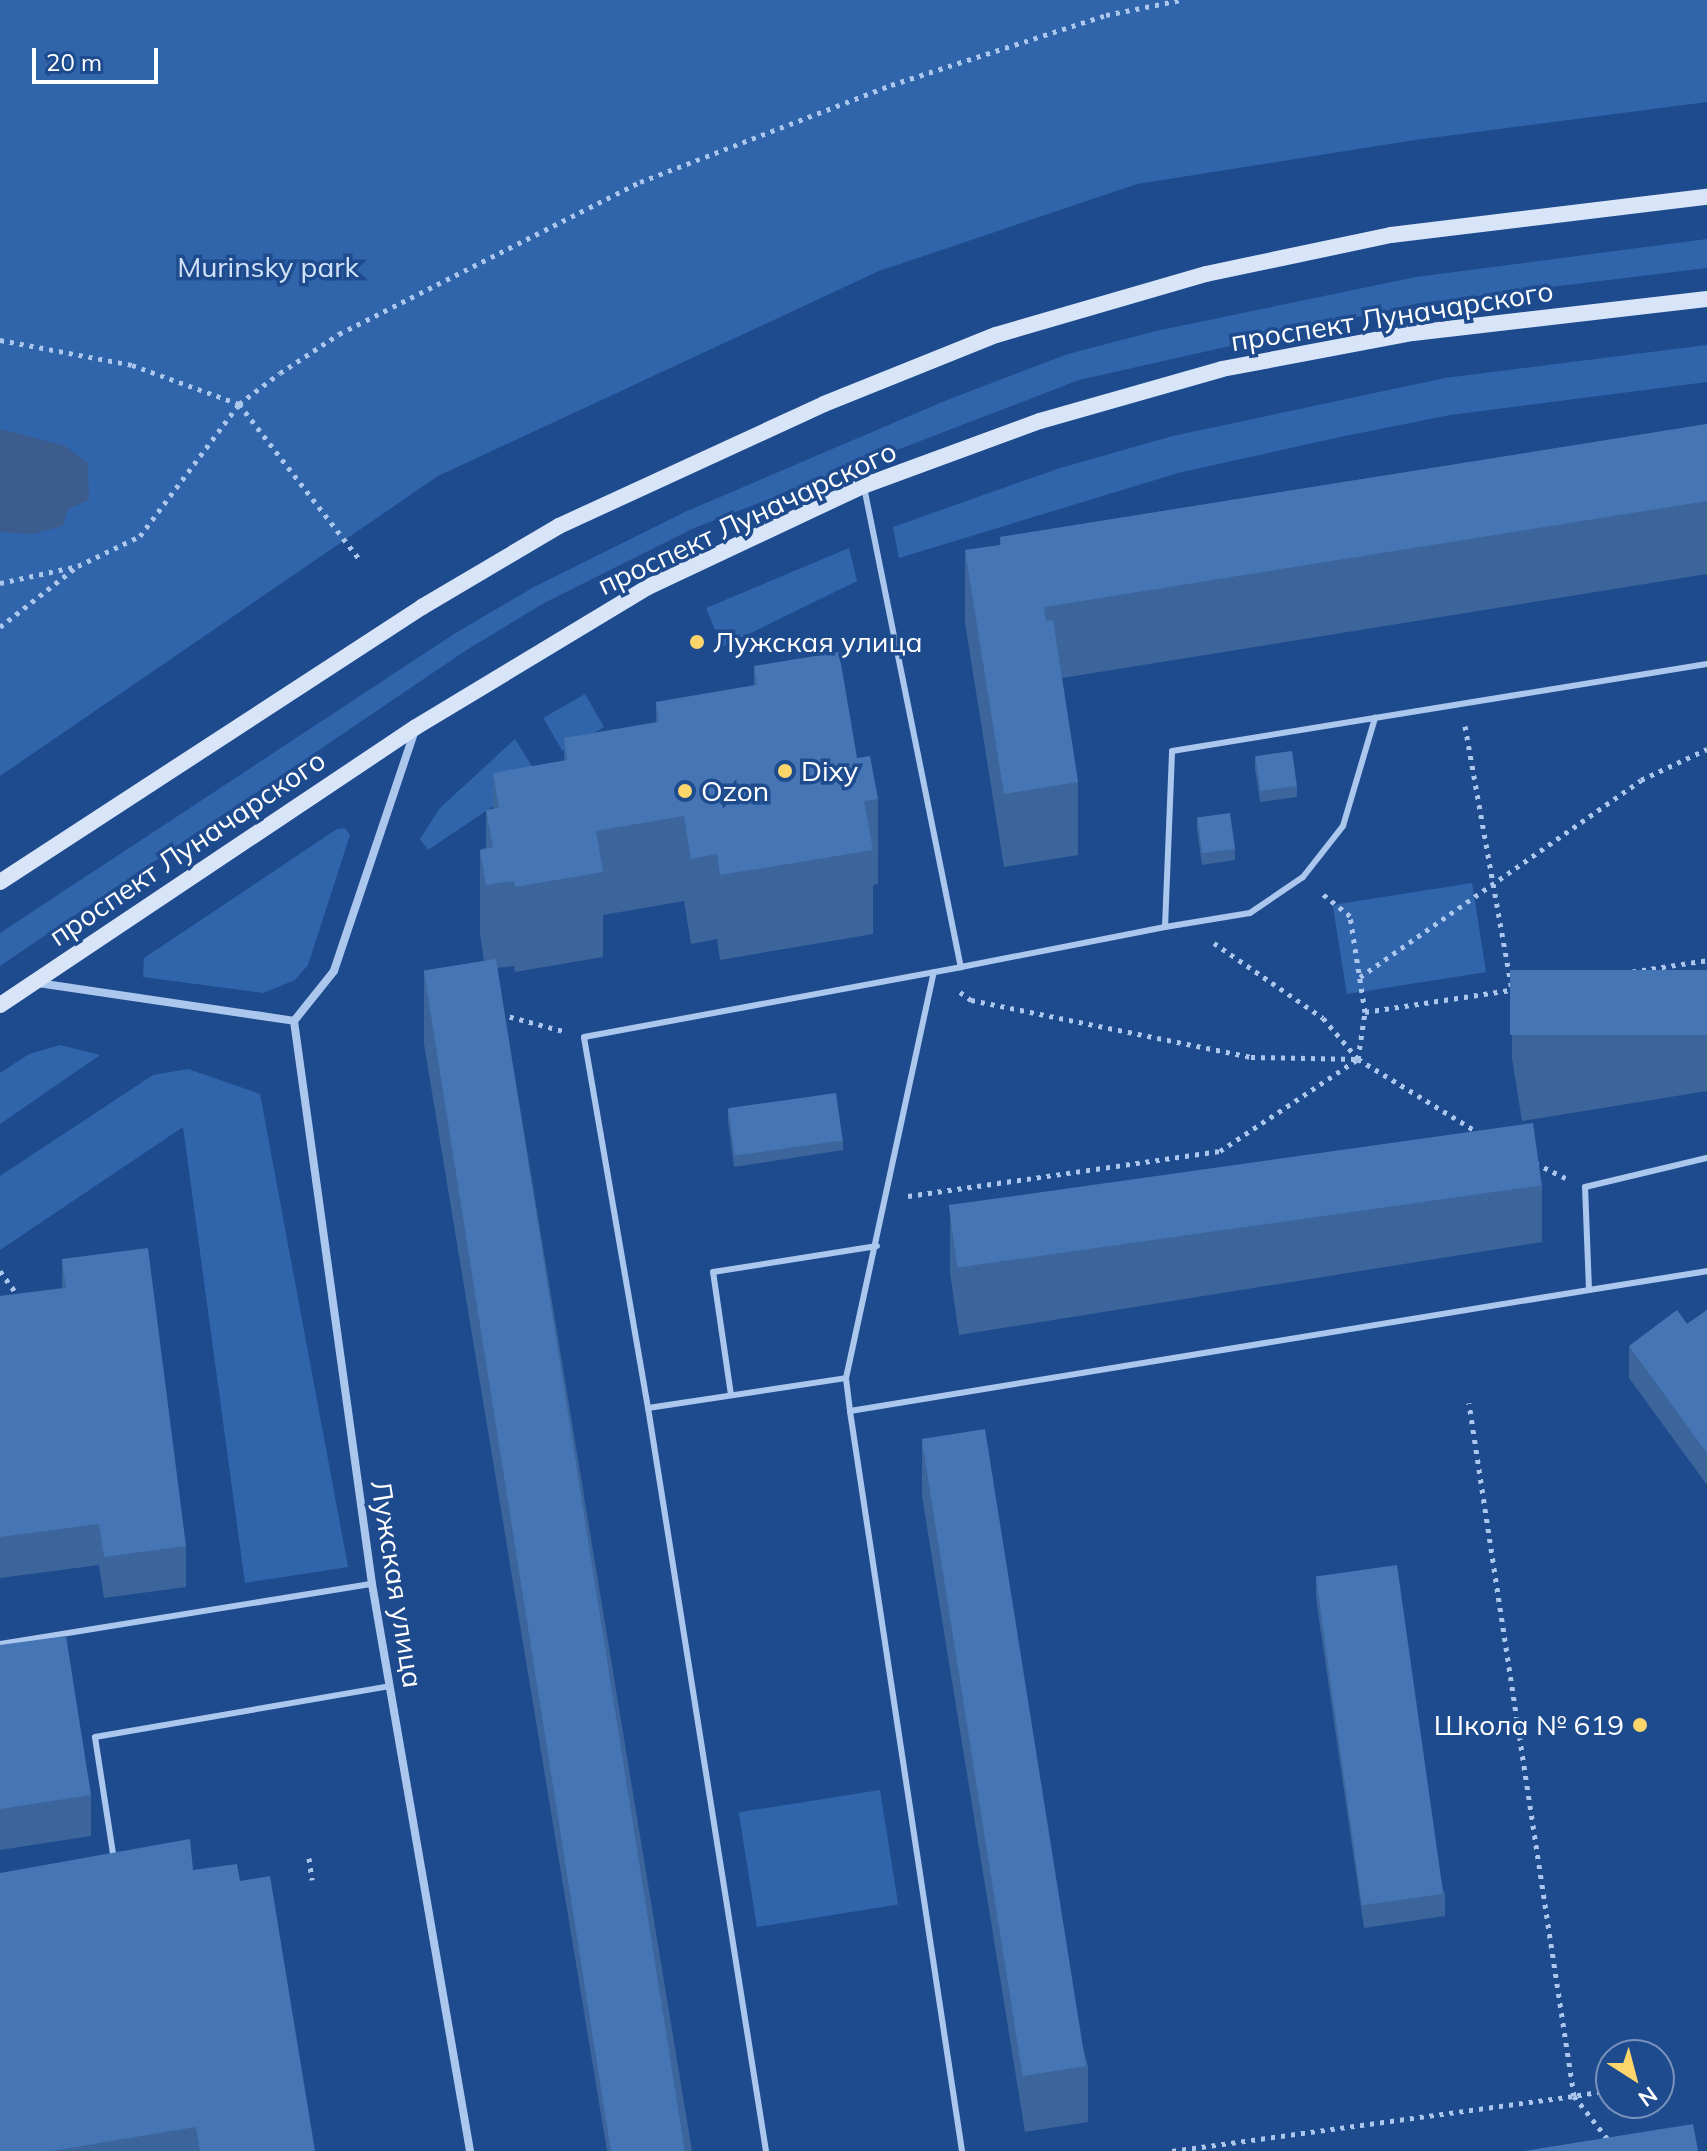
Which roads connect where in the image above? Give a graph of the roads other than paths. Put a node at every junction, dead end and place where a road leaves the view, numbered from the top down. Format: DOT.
graph roads {
  1 [pos="1707,197"];
  2 [pos="1707,299"];
  3 [pos="863,486"];
  4 [pos="1707,664"];
  5 [pos="1375,718"];
  6 [pos="416,727"];
  7 [pos="0,882"];
  8 [pos="1165,927"];
  9 [pos="961,967"];
  10 [pos="934,972"];
  11 [pos="33,983"];
  12 [pos="0,1005"];
  13 [pos="294,1021"];
  14 [pos="1707,1158"];
  15 [pos="877,1246"];
  16 [pos="1707,1271"];
  17 [pos="1589,1290"];
  18 [pos="846,1378"];
  19 [pos="731,1395"];
  20 [pos="648,1408"];
  21 [pos="850,1411"];
  22 [pos="372,1584"];
  23 [pos="0,1644"];
  24 [pos="390,1686"];
  25 [pos="100,1867"];
  26 [pos="470,2151"];
  27 [pos="766,2151"];
  28 [pos="962,2151"];
  1 -- 7 [label="main road"];
  2 -- 3 [label="main road, проспект Луначарского"];
  3 -- 6 [label="main road, проспект Луначарского"];
  3 -- 9 [label="lane"];
  4 -- 5 [label="lane"];
  5 -- 8 [label="lane"];
  5 -- 8 [label="lane"];
  6 -- 11 [label="main road, проспект Луначарского"];
  6 -- 13 [label="street"];
  8 -- 9 [label="lane"];
  9 -- 10 [label="lane"];
  10 -- 15 [label="lane"];
  10 -- 20 [label="lane"];
  11 -- 12 [label="main road, проспект Луначарского"];
  11 -- 13 [label="street"];
  13 -- 22 [label="street, Лужская улица"];
  14 -- 17 [label="lane"];
  15 -- 18 [label="lane"];
  15 -- 19 [label="lane"];
  16 -- 17 [label="lane"];
  17 -- 21 [label="lane"];
  18 -- 19 [label="lane"];
  18 -- 21 [label="lane"];
  19 -- 20 [label="lane"];
  20 -- 27 [label="lane"];
  21 -- 28 [label="lane"];
  22 -- 23 [label="lane"];
  22 -- 24 [label="street, Лужская улица"];
  24 -- 25 [label="lane"];
  24 -- 26 [label="street, Лужская улица"];
}
